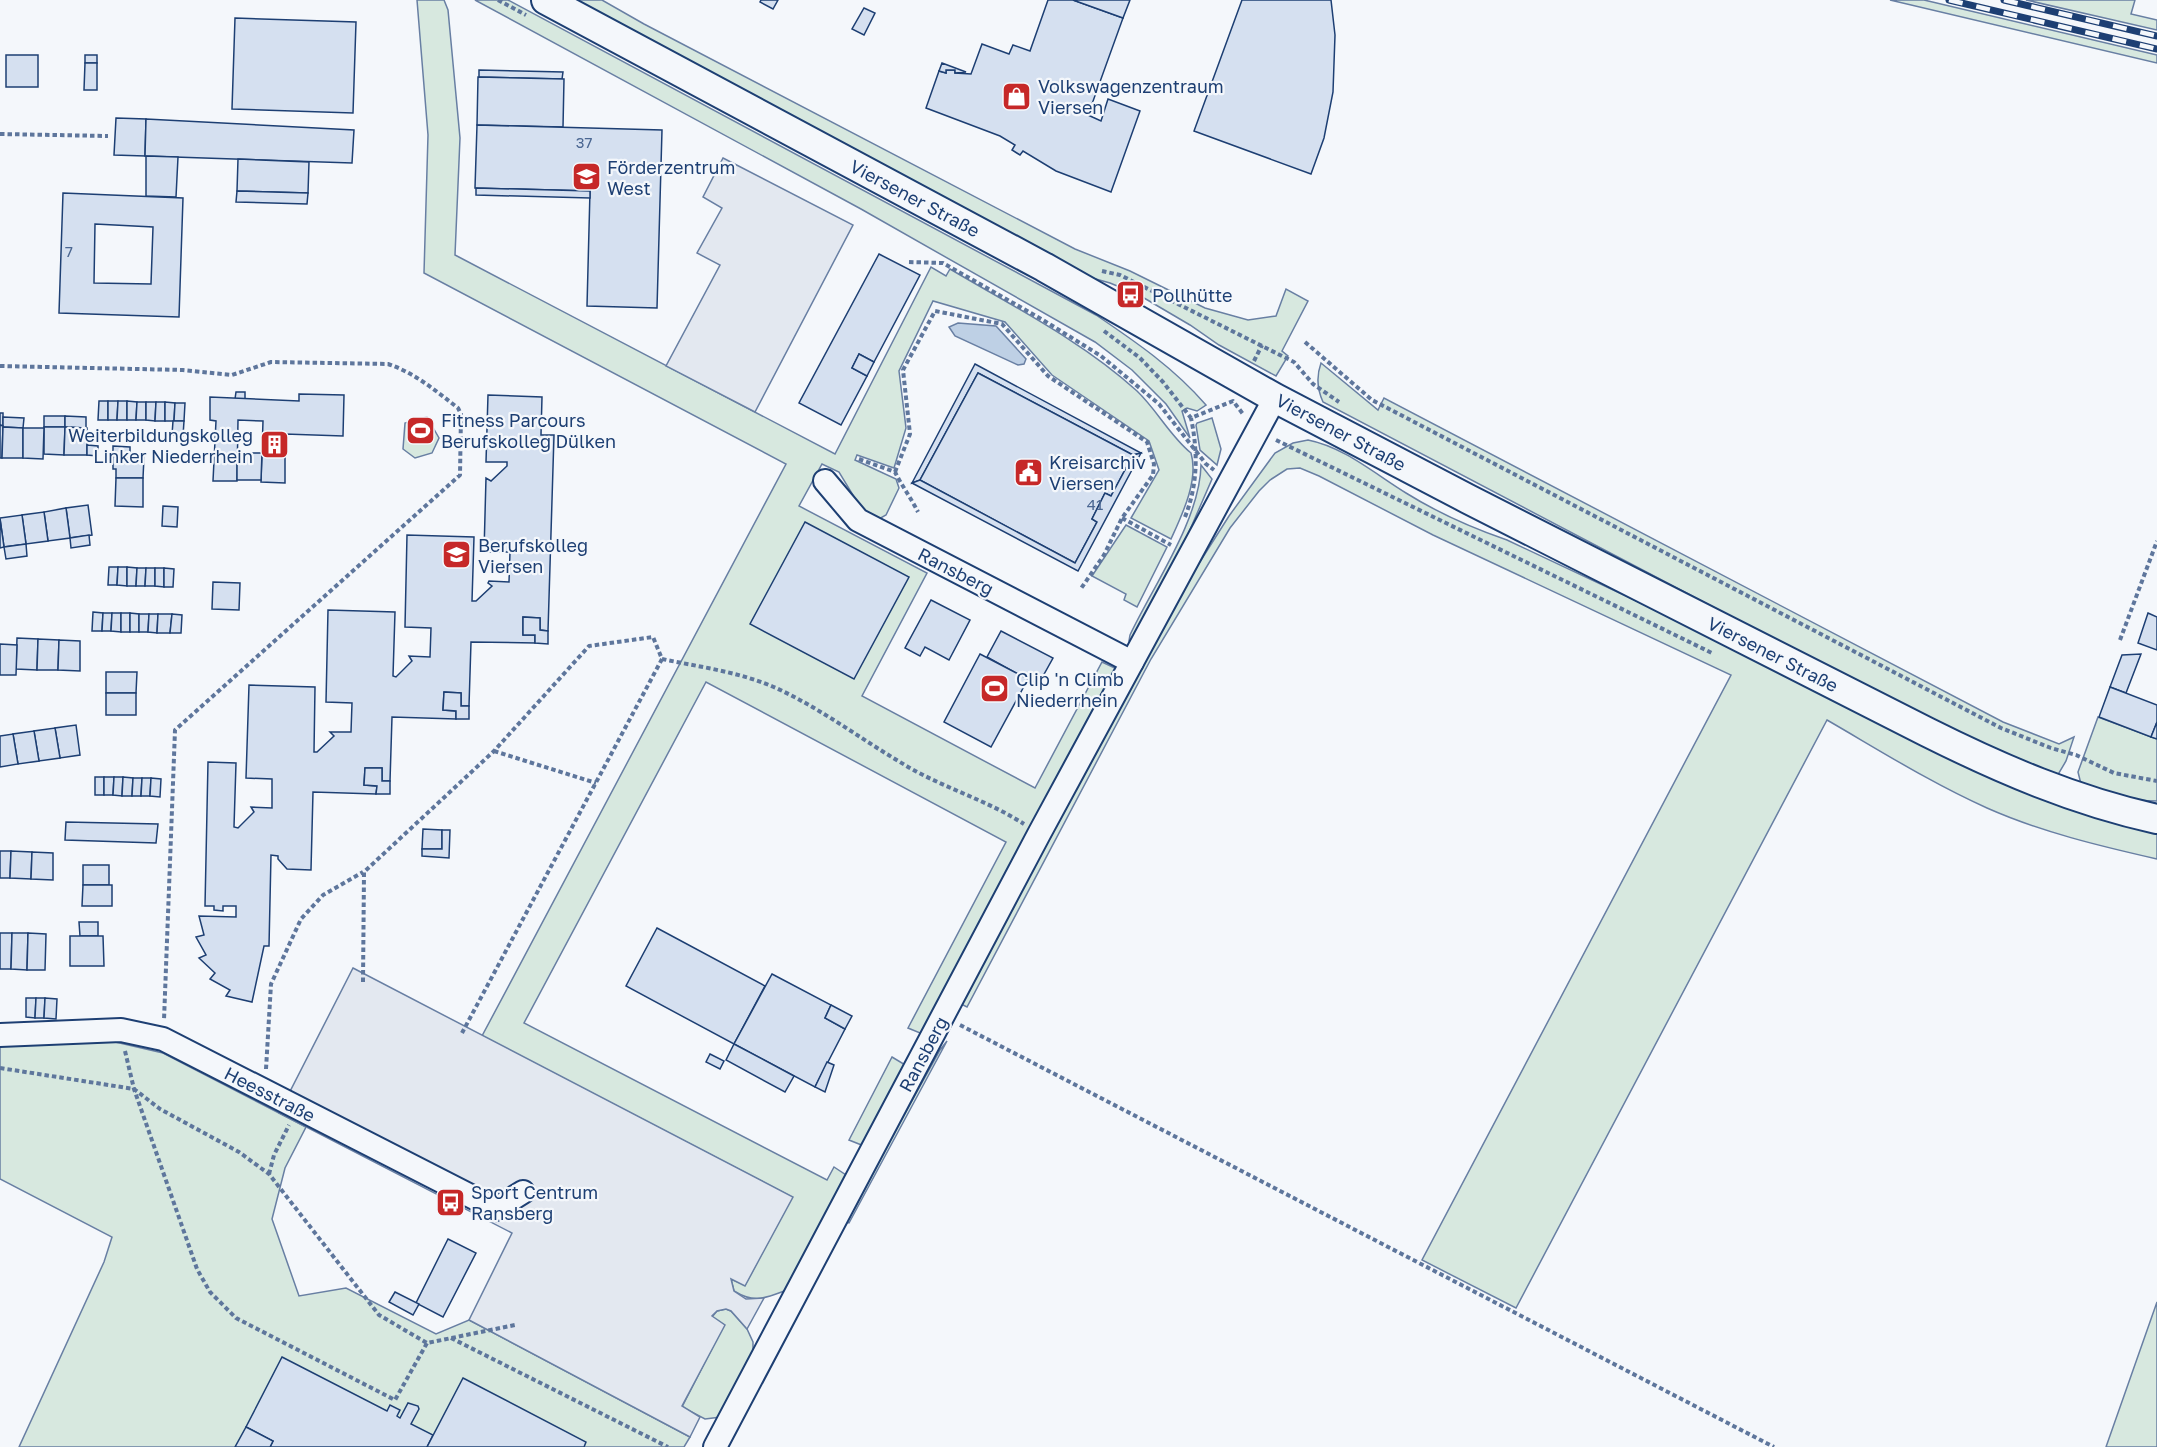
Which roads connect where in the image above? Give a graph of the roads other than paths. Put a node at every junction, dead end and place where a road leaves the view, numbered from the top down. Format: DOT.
graph roads {
  1 [pos="546,0"];
  2 [pos="1275,398"];
  3 [pos="825,481"];
  4 [pos="1132,662"];
  5 [pos="2157,819"];
  6 [pos="0,1035"];
  7 [pos="523,1192"];
  8 [pos="715,1447"];
  1 -- 2 [label="main road, Viersener Straße"];
  2 -- 4 [label="street, Ransberg"];
  2 -- 5 [label="main road, Viersener Straße"];
  3 -- 4 [label="street, Ransberg"];
  4 -- 8 [label="street, Ransberg"];
  6 -- 7 [label="street, Heesstraße"];
}
